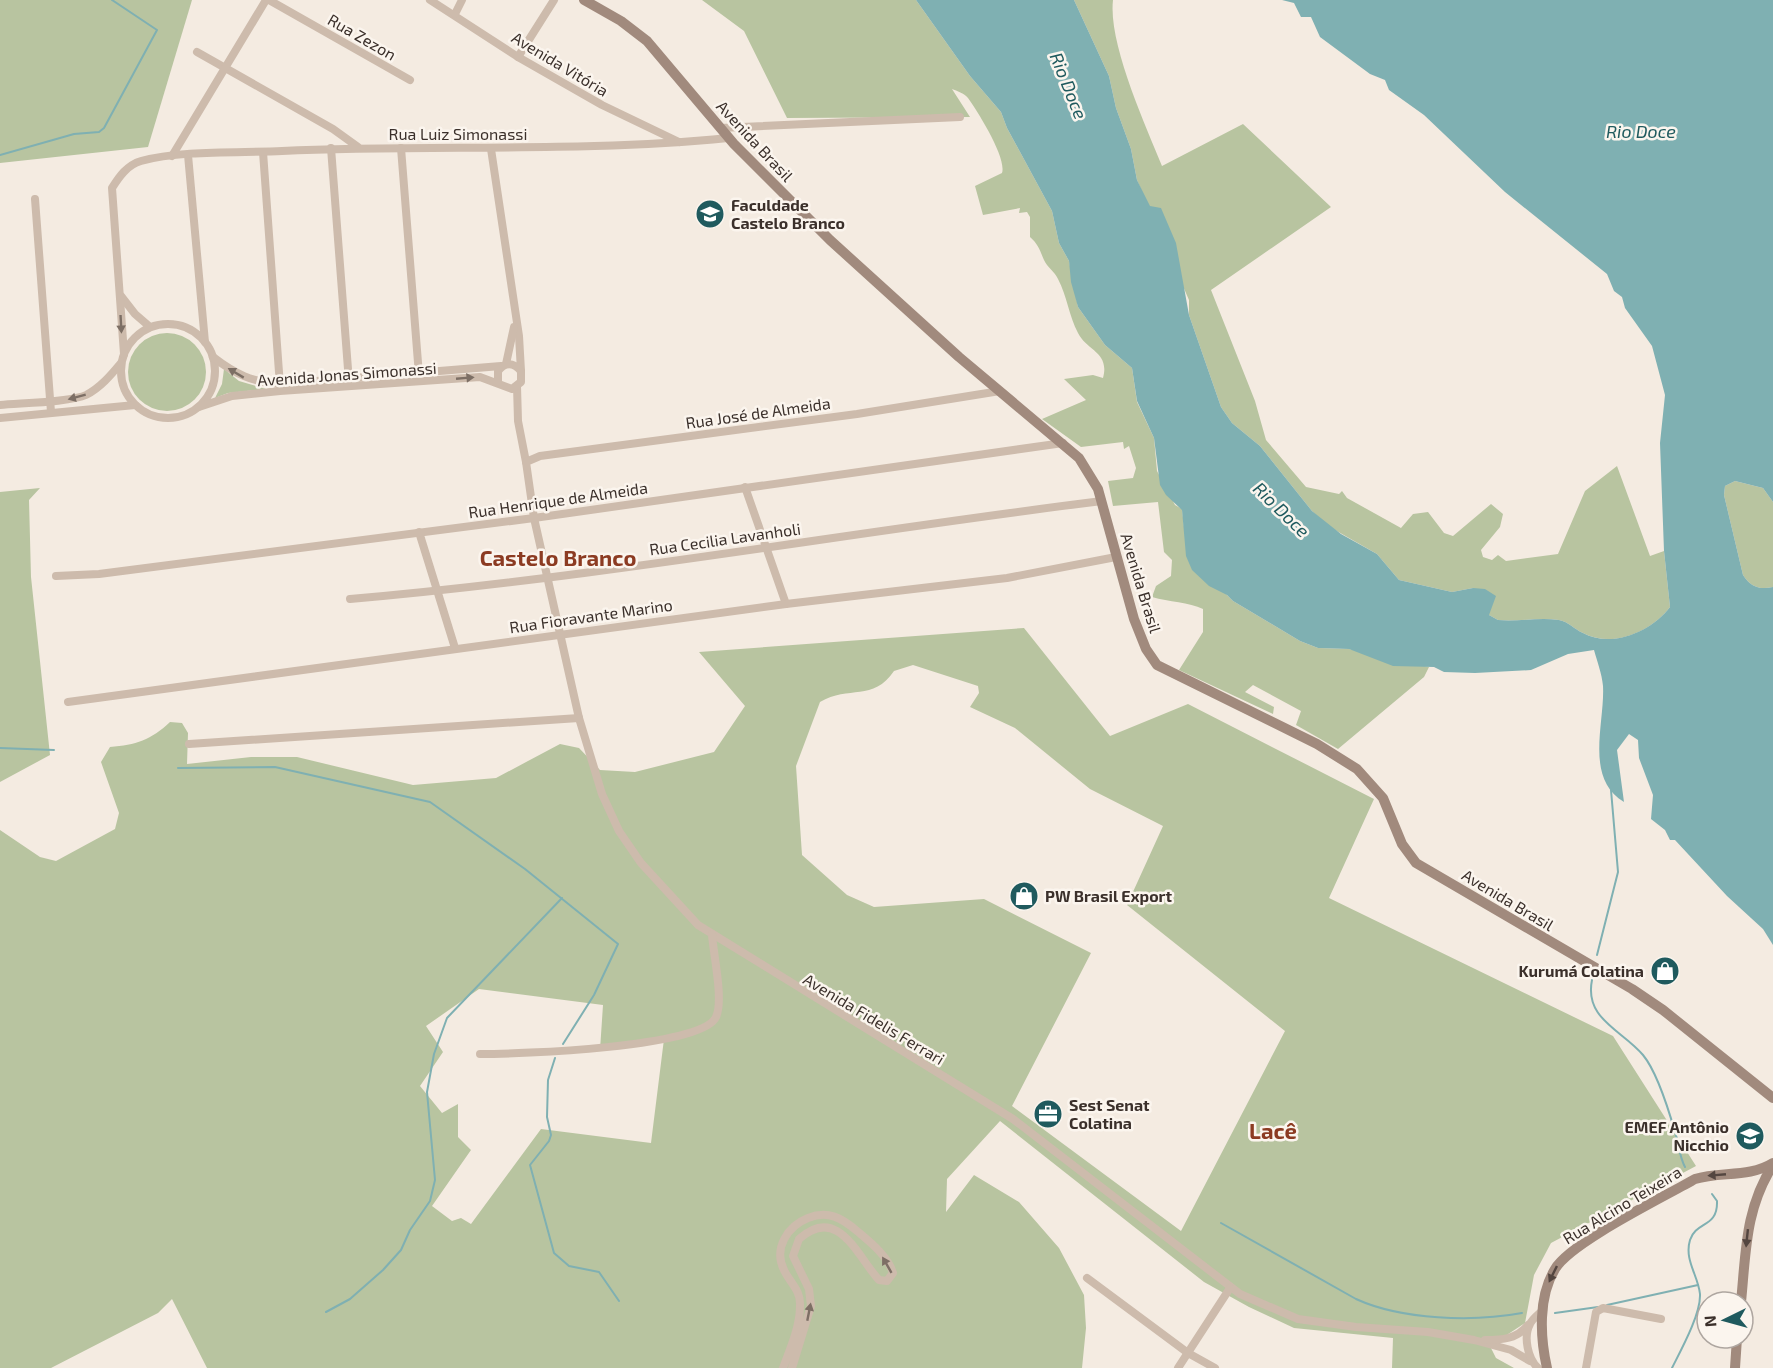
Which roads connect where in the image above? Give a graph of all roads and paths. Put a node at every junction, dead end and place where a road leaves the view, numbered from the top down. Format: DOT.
graph roads {
  1 [pos="267,0"];
  2 [pos="430,0"];
  3 [pos="462,0"];
  4 [pos="554,0"];
  5 [pos="584,0"];
  6 [pos="455,14"];
  7 [pos="197,52"];
  8 [pos="518,57"];
  9 [pos="224,69"];
  10 [pos="410,80"];
  11 [pos="960,117"];
  12 [pos="720,128"];
  13 [pos="728,138"];
  14 [pos="680,143"];
  15 [pos="358,147"];
  16 [pos="331,148"];
  17 [pos="402,148"];
  18 [pos="491,149"];
  19 [pos="263,152"];
  20 [pos="188,155"];
  21 [pos="172,156"];
  22 [pos="35,199"];
  23 [pos="120,294"];
  24 [pos="202,316"];
  25 [pos="515,322"];
  26 [pos="150,327"];
  27 [pos="188,328"];
  28 [pos="206,343"];
  29 [pos="213,357"];
  30 [pos="123,358"];
  31 [pos="504,365"];
  32 [pos="521,371"];
  33 [pos="418,372"];
  34 [pos="350,382"];
  35 [pos="420,382"];
  36 [pos="498,382"];
  37 [pos="517,386"];
  38 [pos="280,387"];
  39 [pos="1000,391"];
  40 [pos="52,400"];
  41 [pos="0,405"];
  42 [pos="135,405"];
  43 [pos="199,407"];
  44 [pos="51,412"];
  45 [pos="0,418"];
  46 [pos="1064,443"];
  47 [pos="526,465"];
  48 [pos="745,487"];
  49 [pos="1102,501"];
  50 [pos="534,518"];
  51 [pos="419,532"];
  52 [pos="765,547"];
  53 [pos="1116,556"];
  54 [pos="56,576"];
  55 [pos="547,577"];
  56 [pos="436,591"];
  57 [pos="350,599"];
  58 [pos="786,604"];
  59 [pos="561,634"];
  60 [pos="455,648"];
  61 [pos="68,702"];
  62 [pos="579,718"];
  63 [pos="189,744"];
  64 [pos="711,934"];
  65 [pos="480,1054"];
  66 [pos="1773,1098"];
  67 [pos="1773,1164"];
  68 [pos="796,1265"];
  69 [pos="783,1269"];
  70 [pos="1087,1278"];
  71 [pos="1230,1288"];
  72 [pos="1742,1290"];
  73 [pos="1543,1310"];
  74 [pos="1661,1319"];
  75 [pos="1529,1324"];
  76 [pos="1474,1340"];
  77 [pos="1736,1350"];
  78 [pos="1188,1353"];
  79 [pos="1530,1361"];
  80 [pos="783,1368"];
  81 [pos="792,1368"];
  82 [pos="1178,1368"];
  83 [pos="1215,1368"];
  84 [pos="1538,1368"];
  85 [pos="1547,1368"];
  86 [pos="1586,1368"];
  87 [pos="1735,1368"];
  1 -- 9 [label="street"];
  1 -- 10 [label="street, Rua Zezon"];
  2 -- 6 [label="street, Avenida Vitória"];
  3 -- 6 [label="street"];
  4 -- 8 [label="street"];
  5 -- 12 [label="main road, Avenida Brasil"];
  6 -- 8 [label="street, Avenida Vitória"];
  7 -- 9 [label="street"];
  8 -- 14 [label="street, Avenida Vitória"];
  9 -- 15 [label="street"];
  9 -- 21 [label="street"];
  11 -- 12 [label="street"];
  12 -- 13 [label="main road, Avenida Brasil"];
  13 -- 14 [label="street, Rua Luiz Simonassi"];
  13 -- 39 [label="main road, Avenida Brasil"];
  14 -- 18 [label="street, Rua Luiz Simonassi"];
  15 -- 16 [label="street, Rua Luiz Simonassi"];
  15 -- 17 [label="street, Rua Luiz Simonassi"];
  16 -- 19 [label="street, Rua Luiz Simonassi"];
  16 -- 34 [label="street"];
  17 -- 18 [label="street, Rua Luiz Simonassi"];
  17 -- 33 [label="street"];
  18 -- 25 [label="street"];
  19 -- 20 [label="street, Rua Luiz Simonassi"];
  19 -- 38 [label="street"];
  20 -- 21 [label="street, Rua Luiz Simonassi"];
  20 -- 24 [label="street"];
  21 -- 23 [label="street, Rua Luiz Simonassi"];
  22 -- 40 [label="street"];
  23 -- 26 [label="street"];
  23 -- 30 [label="street, Rua Luiz Simonassi, one-way"];
  24 -- 27 [label="street"];
  24 -- 28 [label="street"];
  25 -- 31 [label="street"];
  25 -- 32 [label="street"];
  26 -- 27 [label="street"];
  26 -- 30 [label="street"];
  27 -- 28 [label="street"];
  28 -- 29 [label="street"];
  38 -- 29 [label="street, Avenida Jonas Simonassi, one-way"];
  29 -- 43 [label="street"];
  30 -- 40 [label="street, one-way"];
  30 -- 42 [label="street"];
  31 -- 32 [label="street"];
  31 -- 33 [label="street, Avenida Jonas Simonassi"];
  31 -- 36 [label="street"];
  32 -- 37 [label="street"];
  33 -- 34 [label="street, Avenida Jonas Simonassi"];
  33 -- 35 [label="street"];
  34 -- 35 [label="street, Avenida Jonas Simonassi"];
  34 -- 38 [label="street, Avenida Jonas Simonassi"];
  35 -- 36 [label="street, Avenida Jonas Simonassi, one-way"];
  36 -- 37 [label="street"];
  37 -- 47 [label="street, Avenida Fidelis Ferrari"];
  38 -- 43 [label="street, Avenida Jonas Simonassi"];
  39 -- 46 [label="main road, Avenida Brasil"];
  39 -- 47 [label="street, Rua José de Almeida"];
  40 -- 41 [label="street"];
  40 -- 44 [label="street"];
  42 -- 43 [label="street"];
  42 -- 44 [label="street"];
  44 -- 45 [label="street"];
  46 -- 48 [label="street, Rua Henrique de Almeida"];
  46 -- 49 [label="main road, Avenida Brasil"];
  47 -- 50 [label="street, Avenida Fidelis Ferrari"];
  48 -- 50 [label="street, Rua Henrique de Almeida"];
  48 -- 52 [label="street"];
  49 -- 52 [label="street, Rua Cecilia Lavanholi"];
  49 -- 53 [label="main road, Avenida Brasil"];
  50 -- 51 [label="street, Rua Henrique de Almeida"];
  50 -- 55 [label="street, Avenida Fidelis Ferrari"];
  51 -- 54 [label="street, Rua Henrique de Almeida"];
  51 -- 56 [label="street"];
  52 -- 55 [label="street, Rua Cecilia Lavanholi"];
  52 -- 58 [label="street"];
  53 -- 58 [label="street, Rua Fioravante Marino"];
  53 -- 66 [label="main road, Avenida Brasil"];
  55 -- 56 [label="street, Rua Cecilia Lavanholi"];
  55 -- 59 [label="street, Avenida Fidelis Ferrari"];
  56 -- 57 [label="street, Rua Cecilia Lavanholi"];
  56 -- 60 [label="street"];
  58 -- 59 [label="street, Rua Fioravante Marino"];
  59 -- 60 [label="street, Rua Fioravante Marino"];
  59 -- 62 [label="street, Avenida Fidelis Ferrari"];
  60 -- 61 [label="street, Rua Fioravante Marino"];
  62 -- 63 [label="street"];
  62 -- 64 [label="street, Avenida Fidelis Ferrari"];
  64 -- 65 [label="street"];
  64 -- 71 [label="street, Avenida Fidelis Ferrari"];
  67 -- 72 [label="main road, one-way"];
  67 -- 73 [label="main road, Rua Alcino Teixeira, one-way"];
  68 -- 69 [label="street"];
  68 -- 69 [label="street, one-way"];
  81 -- 68 [label="street, one-way"];
  69 -- 80 [label="street"];
  70 -- 78 [label="street"];
  71 -- 76 [label="street, Avenida Fidelis Ferrari"];
  71 -- 78 [label="street"];
  73 -- 75 [label="street, Avenida Fidelis Ferrari"];
  73 -- 85 [label="main road, Rua Alcino Teixeira"];
  74 -- 86 [label="street"];
  75 -- 76 [label="street, Avenida Fidelis Ferrari"];
  75 -- 79 [label="street"];
  76 -- 79 [label="street, Avenida Fidelis Ferrari"];
  77 -- 87 [label="main road"];
  78 -- 82 [label="street"];
  78 -- 83 [label="street"];
  79 -- 84 [label="street, Avenida Fidelis Ferrari"];
}
